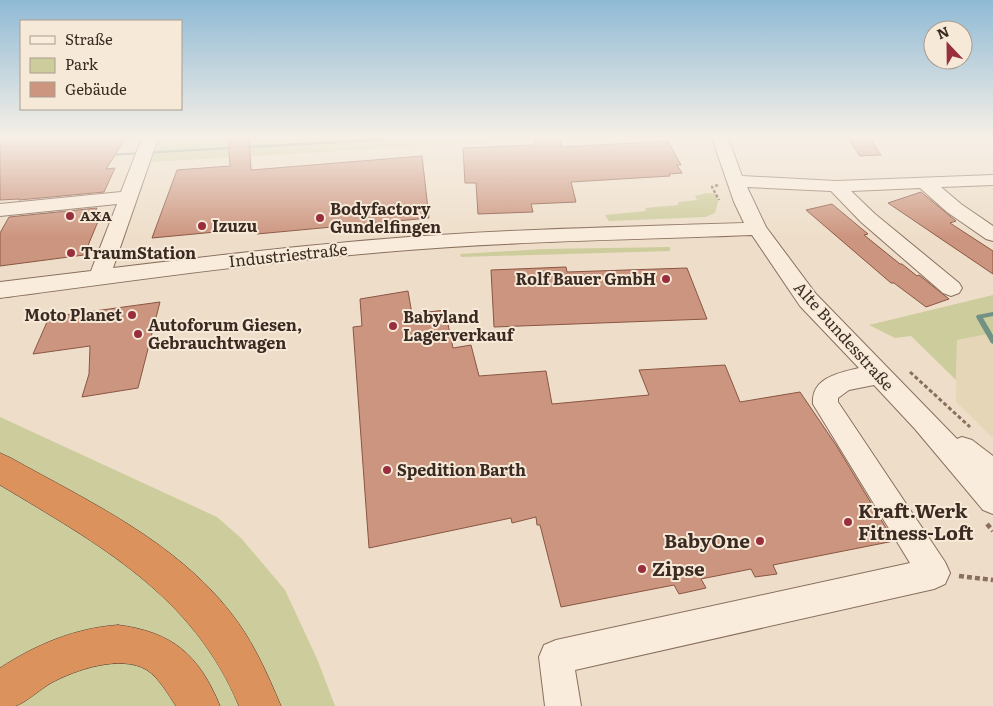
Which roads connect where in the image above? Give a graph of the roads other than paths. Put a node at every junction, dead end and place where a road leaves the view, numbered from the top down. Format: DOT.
graph roads {
  1 [pos="138,171"];
  2 [pos="731,171"];
  3 [pos="993,180"];
  4 [pos="735,181"];
  5 [pos="925,183"];
  6 [pos="836,186"];
  7 [pos="129,197"];
  8 [pos="0,210"];
  9 [pos="757,229"];
  10 [pos="993,235"];
  11 [pos="99,278"];
  12 [pos="951,288"];
  13 [pos="0,290"];
  14 [pos="864,377"];
  15 [pos="0,468"];
  16 [pos="991,499"];
  17 [pos="0,693"];
  18 [pos="199,706"];
  19 [pos="260,706"];
  20 [pos="563,706"];
  1 -- 7 [label="street"];
  2 -- 4 [label="street, Alte Bundesstraße"];
  3 -- 5 [label="street"];
  4 -- 6 [label="street"];
  4 -- 9 [label="street, Alte Bundesstraße"];
  5 -- 6 [label="street"];
  5 -- 10 [label="street"];
  6 -- 12 [label="street"];
  7 -- 8 [label="street"];
  7 -- 11 [label="street"];
  9 -- 11 [label="street, Industriestraße"];
  9 -- 14 [label="street, Alte Bundesstraße"];
  11 -- 13 [label="street, Industriestraße"];
  14 -- 16 [label="street, Alte Bundesstraße"];
  14 -- 20 [label="street"];
  15 -- 19 [label="highway"];
  17 -- 18 [label="highway"];
}
